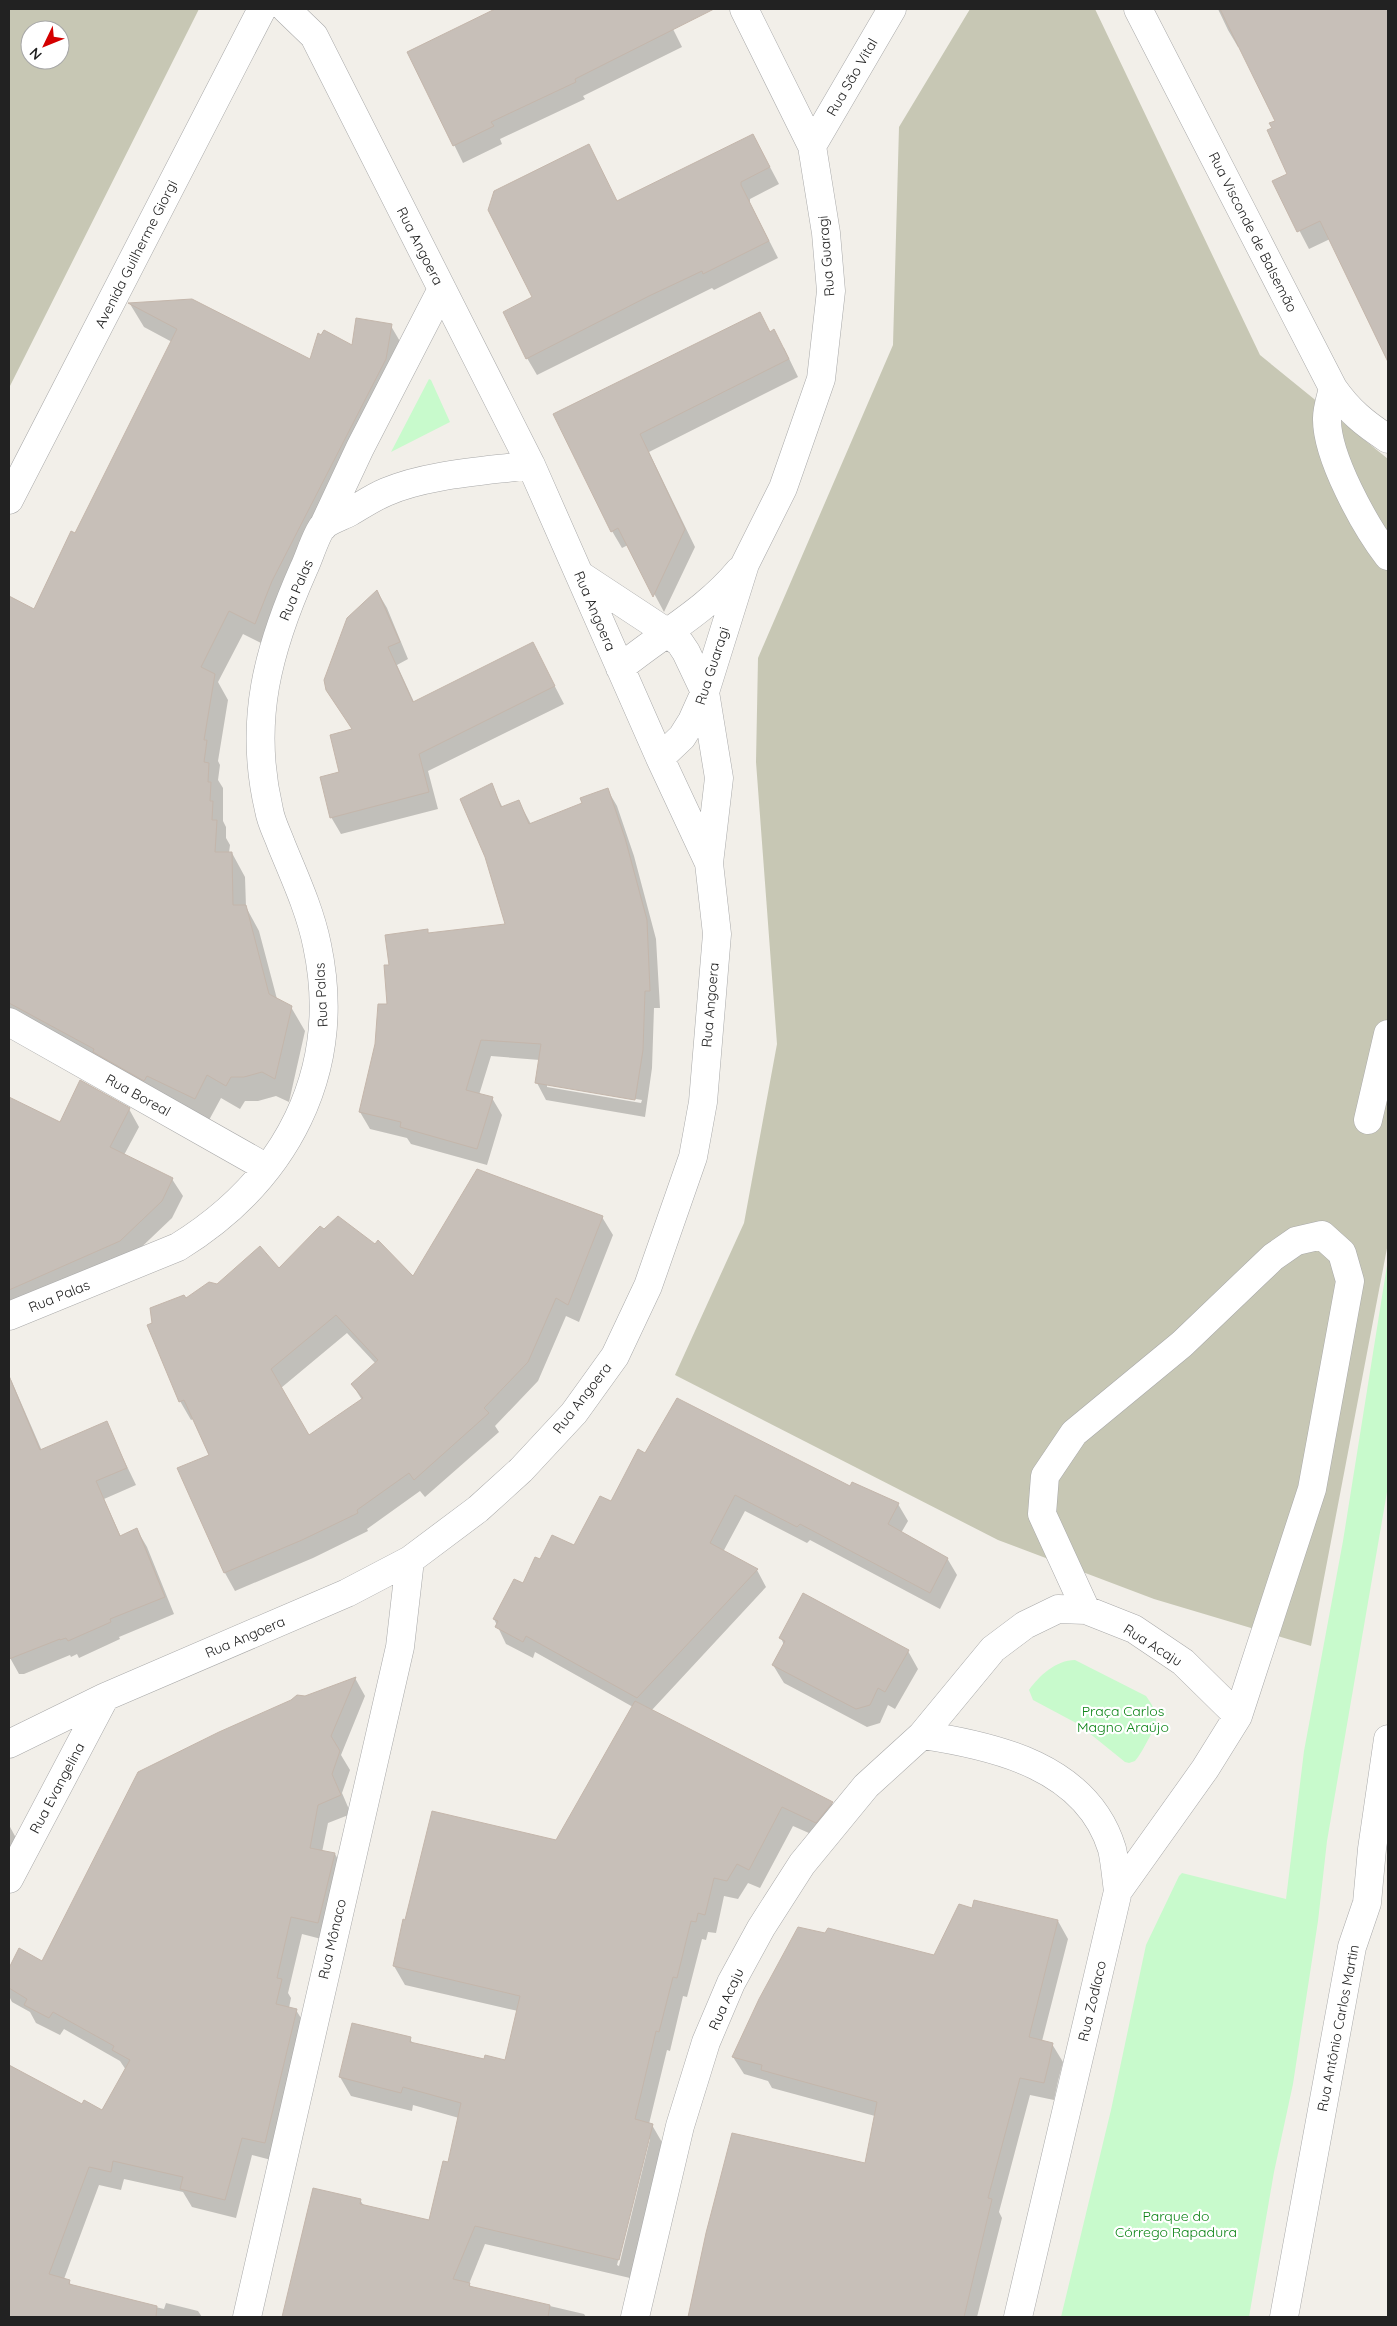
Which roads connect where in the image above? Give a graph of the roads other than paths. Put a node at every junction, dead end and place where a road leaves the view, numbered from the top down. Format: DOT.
graph roads {
  1 [pos="262,9"];
  2 [pos="286,9"];
  3 [pos="744,9"];
  4 [pos="892,9"];
  5 [pos="1138,9"];
  6 [pos="812,146"];
  7 [pos="442,289"];
  8 [pos="1333,388"];
  9 [pos="1388,439"];
  10 [pos="531,465"];
  11 [pos="9,500"];
  12 [pos="323,527"];
  13 [pos="1388,556"];
  14 [pos="745,564"];
  15 [pos="580,575"];
  16 [pos="668,632"];
  17 [pos="620,668"];
  18 [pos="705,692"];
  19 [pos="660,758"];
  20 [pos="709,863"];
  21 [pos="9,1022"];
  22 [pos="1388,1034"];
  23 [pos="1368,1120"];
  24 [pos="267,1168"];
  25 [pos="9,1316"];
  26 [pos="410,1560"];
  27 [pos="1086,1610"];
  28 [pos="105,1697"];
  29 [pos="1238,1716"];
  30 [pos="922,1734"];
  31 [pos="1388,1739"];
  32 [pos="9,1744"];
  33 [pos="1372,1849"];
  34 [pos="1388,1872"];
  35 [pos="9,1879"];
  36 [pos="1118,1891"];
  37 [pos="246,2317"];
  38 [pos="635,2317"];
  39 [pos="1018,2317"];
  40 [pos="1284,2317"];
  1 -- 11 [label="street, Avenida Guilherme Giorgi"];
  2 -- 7 [label="street, Rua Angoera"];
  3 -- 6 [label="street, Rua Guaragi"];
  4 -- 6 [label="street, Rua São Vital"];
  5 -- 8 [label="street, Rua Visconde de Balsemão"];
  6 -- 14 [label="street, Rua Guaragi"];
  7 -- 10 [label="street, Rua Angoera"];
  7 -- 12 [label="street, Rua Palas"];
  8 -- 9 [label="street, Rua Visconde de Balsemão"];
  8 -- 13 [label="street"];
  10 -- 12 [label="street"];
  10 -- 15 [label="street, Rua Angoera"];
  12 -- 24 [label="street, Rua Palas"];
  14 -- 16 [label="street, Rua Guaragi"];
  14 -- 18 [label="street, Rua Guaragi"];
  15 -- 16 [label="street"];
  15 -- 17 [label="street, Rua Angoera"];
  16 -- 17 [label="street, Rua Guaragi"];
  16 -- 18 [label="street"];
  17 -- 19 [label="street, Rua Angoera"];
  18 -- 19 [label="street, Rua Guaragi"];
  18 -- 20 [label="street"];
  19 -- 20 [label="street, Rua Angoera"];
  20 -- 26 [label="street, Rua Angoera"];
  21 -- 24 [label="street, Rua Boreal"];
  22 -- 23 [label="street"];
  24 -- 25 [label="street, Rua Palas"];
  26 -- 28 [label="street, Rua Angoera"];
  26 -- 37 [label="street, Rua Mônaco"];
  27 -- 29 [label="street, Rua Acaju"];
  27 -- 29 [label="street, Rua Zodíaco"];
  27 -- 30 [label="street, Rua Acaju"];
  28 -- 32 [label="street, Rua Angoera"];
  28 -- 35 [label="street, Rua Evangelina"];
  29 -- 36 [label="street, Rua Zodíaco"];
  30 -- 36 [label="street"];
  30 -- 38 [label="street, Rua Acaju"];
  31 -- 33 [label="street, Rua Antônio Carlos Martin"];
  33 -- 34 [label="street"];
  33 -- 40 [label="street, Rua Antônio Carlos Martin"];
  36 -- 39 [label="street, Rua Zodíaco"];
}
